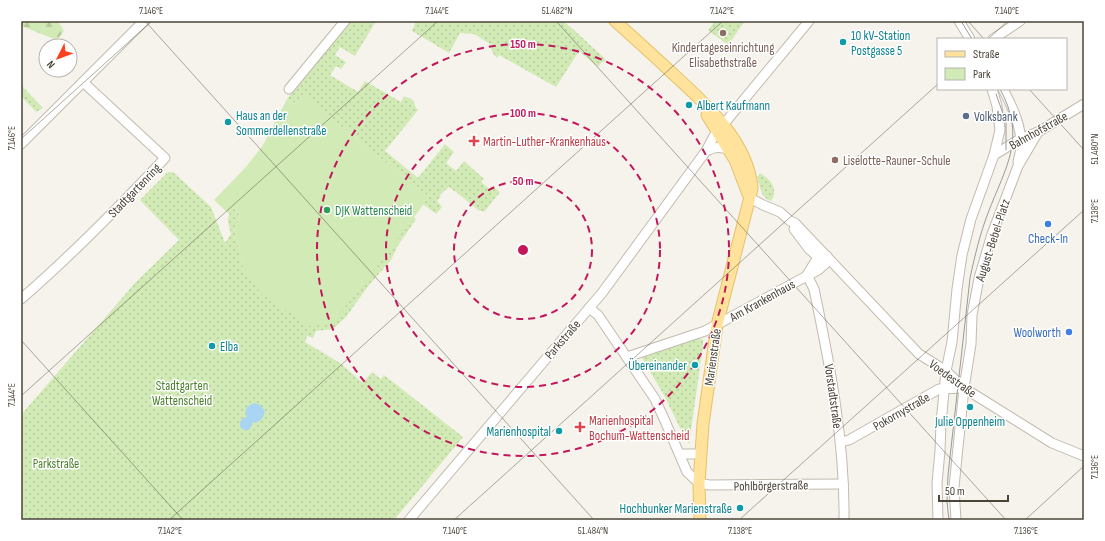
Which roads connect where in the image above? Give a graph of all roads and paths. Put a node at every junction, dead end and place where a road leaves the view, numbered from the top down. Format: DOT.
graph roads {
  1 [pos="144,21"];
  2 [pos="345,21"];
  3 [pos="615,21"];
  4 [pos="809,21"];
  5 [pos="959,21"];
  6 [pos="1020,21"];
  7 [pos="969,38"];
  8 [pos="994,38"];
  9 [pos="83,82"];
  10 [pos="289,89"];
  11 [pos="992,90"];
  12 [pos="1004,90"];
  13 [pos="1084,105"];
  14 [pos="721,128"];
  15 [pos="1038,132"];
  16 [pos="1020,139"];
  17 [pos="21,144"];
  18 [pos="728,150"];
  19 [pos="706,151"];
  20 [pos="994,155"];
  21 [pos="1018,166"];
  22 [pos="750,198"];
  23 [pos="790,221"];
  24 [pos="818,257"];
  25 [pos="827,259"];
  26 [pos="807,275"];
  27 [pos="21,299"];
  28 [pos="589,308"];
  29 [pos="717,325"];
  30 [pos="627,357"];
  31 [pos="946,371"];
  32 [pos="964,388"];
  33 [pos="944,389"];
  34 [pos="841,442"];
  35 [pos="680,454"];
  36 [pos="700,454"];
  37 [pos="1084,456"];
  38 [pos="699,483"];
  39 [pos="844,484"];
  40 [pos="409,520"];
  41 [pos="700,520"];
  42 [pos="844,520"];
  43 [pos="938,520"];
  44 [pos="956,520"];
  1 -- 9 [label="street"];
  2 -- 10 [label="street"];
  3 -- 14 [label="main road"];
  4 -- 14 [label="street, Parkstraße"];
  5 -- 7 [label="street"];
  6 -- 8 [label="street"];
  9 -- 17 [label="street"];
  9 -- 27 [label="street, Stadtgartenring"];
  11 -- 20 [label="street, August-Bebel-Platz"];
  12 -- 16 [label="street, August-Bebel-Platz"];
  13 -- 15 [label="street, Bahnhofstraße"];
  14 -- 18 [label="main road"];
  14 -- 19 [label="street, Parkstraße"];
  14 -- 22 [label="main road"];
  15 -- 16 [label="street, Bahnhofstraße"];
  15 -- 21 [label="street, August-Bebel-Platz"];
  16 -- 20 [label="street, Bahnhofstraße"];
  16 -- 21 [label="street, August-Bebel-Platz"];
  18 -- 19 [label="street"];
  18 -- 22 [label="main road"];
  19 -- 28 [label="street, Parkstraße"];
  20 -- 31 [label="street, August-Bebel-Platz"];
  21 -- 32 [label="street, August-Bebel-Platz"];
  22 -- 23 [label="street, Voedestraße"];
  22 -- 29 [label="main road, Marienstraße"];
  23 -- 24 [label="street, Voedestraße"];
  23 -- 25 [label="street, Voedestraße"];
  24 -- 25 [label="street"];
  24 -- 26 [label="street, Am Krankenhaus"];
  25 -- 26 [label="street, Am Krankenhaus"];
  25 -- 31 [label="street, Voedestraße"];
  26 -- 29 [label="street, Am Krankenhaus"];
  26 -- 34 [label="street, Vorstadtstraße"];
  28 -- 30 [label="street"];
  28 -- 40 [label="street, Parkstraße"];
  29 -- 30 [label="street, Am Krankenhaus"];
  29 -- 36 [label="main road, Marienstraße"];
  30 -- 35 [label="street"];
  31 -- 32 [label="street, Voedestraße"];
  31 -- 33 [label="street, August-Bebel-Platz"];
  32 -- 33 [label="street, Pokornystraße"];
  32 -- 37 [label="street, Voedestraße"];
  32 -- 44 [label="street, August-Bebel-Platz"];
  33 -- 34 [label="street, Pokornystraße"];
  33 -- 43 [label="street, August-Bebel-Platz"];
  34 -- 39 [label="street, Vorstadtstraße"];
  35 -- 36 [label="street"];
  35 -- 38 [label="street"];
  36 -- 38 [label="main road, Marienstraße"];
  38 -- 39 [label="street, Pohlbörgerstraße"];
  38 -- 41 [label="main road, Marienstraße"];
  39 -- 42 [label="street, Vorstadtstraße"];
}
